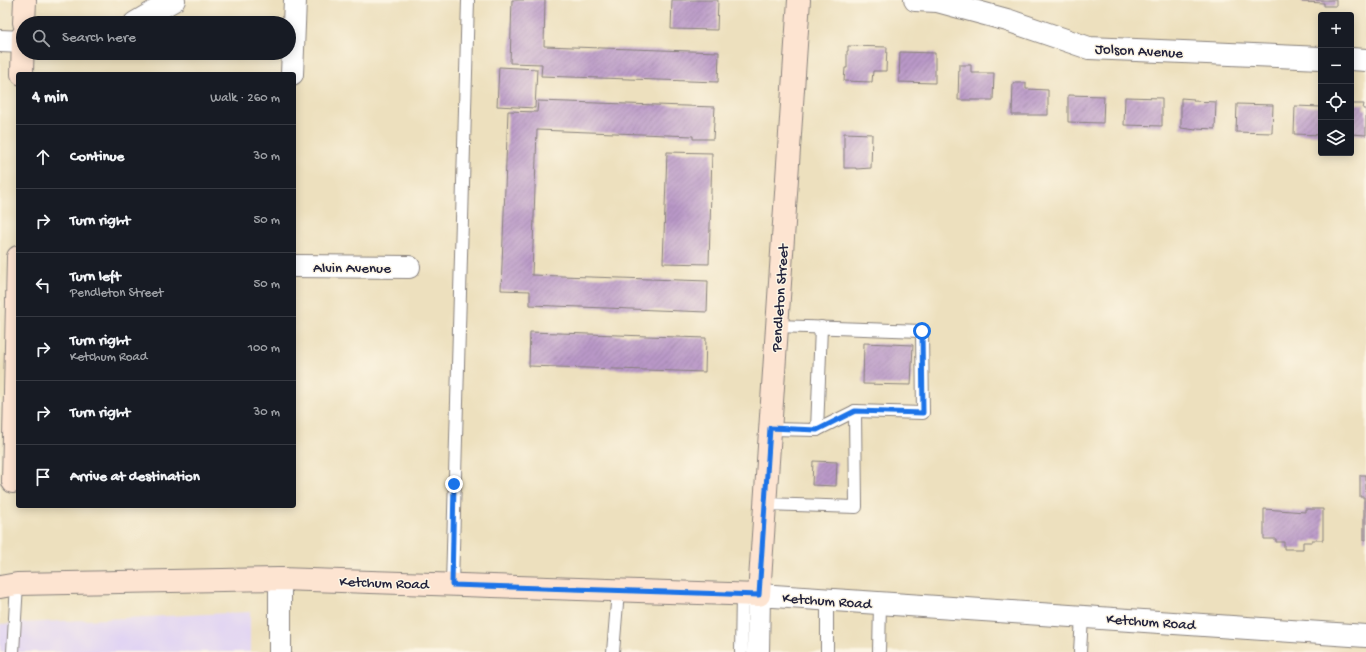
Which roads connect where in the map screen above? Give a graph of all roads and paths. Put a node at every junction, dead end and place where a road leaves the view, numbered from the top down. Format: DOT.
graph roads {
  1 [pos="25,0"];
  2 [pos="174,0"];
  3 [pos="295,0"];
  4 [pos="468,0"];
  5 [pos="799,0"];
  6 [pos="915,0"];
  7 [pos="24,16"];
  8 [pos="147,16"];
  9 [pos="294,16"];
  10 [pos="0,41"];
  11 [pos="16,42"];
  12 [pos="1318,58"];
  13 [pos="22,60"];
  14 [pos="293,60"];
  15 [pos="1354,60"];
  16 [pos="1366,60"];
  17 [pos="22,72"];
  18 [pos="292,72"];
  19 [pos="296,266"];
  20 [pos="410,267"];
  21 [pos="777,326"];
  22 [pos="821,327"];
  23 [pos="16,347"];
  24 [pos="855,411"];
  25 [pos="770,428"];
  26 [pos="817,430"];
  27 [pos="13,482"];
  28 [pos="765,504"];
  29 [pos="280,579"];
  30 [pos="8,585"];
  31 [pos="452,585"];
  32 [pos="618,591"];
  33 [pos="750,595"];
  34 [pos="827,600"];
  35 [pos="880,603"];
  36 [pos="1082,617"];
  37 [pos="1366,636"];
  38 [pos="14,652"];
  39 [pos="280,652"];
  40 [pos="614,652"];
  41 [pos="741,652"];
  42 [pos="758,652"];
  43 [pos="827,652"];
  44 [pos="879,652"];
  45 [pos="1080,652"];
  1 -- 7 [label="main road"];
  2 -- 8 [label="street"];
  3 -- 9 [label="street"];
  4 -- 31 [label="lane"];
  5 -- 21 [label="main road, Pendleton Street"];
  6 -- 12 [label="street, Jolson Avenue"];
  10 -- 11 [label="street"];
  13 -- 17 [label="main road"];
  14 -- 18 [label="street"];
  15 -- 16 [label="street"];
  19 -- 20 [label="street, Alvin Avenue"];
  21 -- 22 [label="lane"];
  21 -- 25 [label="main road, Pendleton Street"];
  22 -- 24 [label="lane"];
  22 -- 26 [label="lane"];
  23 -- 27 [label="main road"];
  24 -- 26 [label="lane"];
  24 -- 28 [label="lane"];
  25 -- 26 [label="lane"];
  25 -- 28 [label="main road, Pendleton Street"];
  28 -- 33 [label="main road, Pendleton Street"];
  29 -- 30 [label="main road, Ketchum Road"];
  29 -- 31 [label="main road, Ketchum Road"];
  29 -- 39 [label="street"];
  30 -- 38 [label="lane"];
  31 -- 32 [label="main road, Ketchum Road"];
  32 -- 33 [label="main road, Ketchum Road"];
  32 -- 40 [label="lane"];
  33 -- 34 [label="street, Ketchum Road"];
  33 -- 41 [label="lane"];
  33 -- 42 [label="street"];
  34 -- 35 [label="street, Ketchum Road"];
  34 -- 43 [label="lane"];
  35 -- 36 [label="street, Ketchum Road"];
  35 -- 44 [label="lane"];
  36 -- 37 [label="street, Ketchum Road"];
  36 -- 45 [label="lane"];
}
